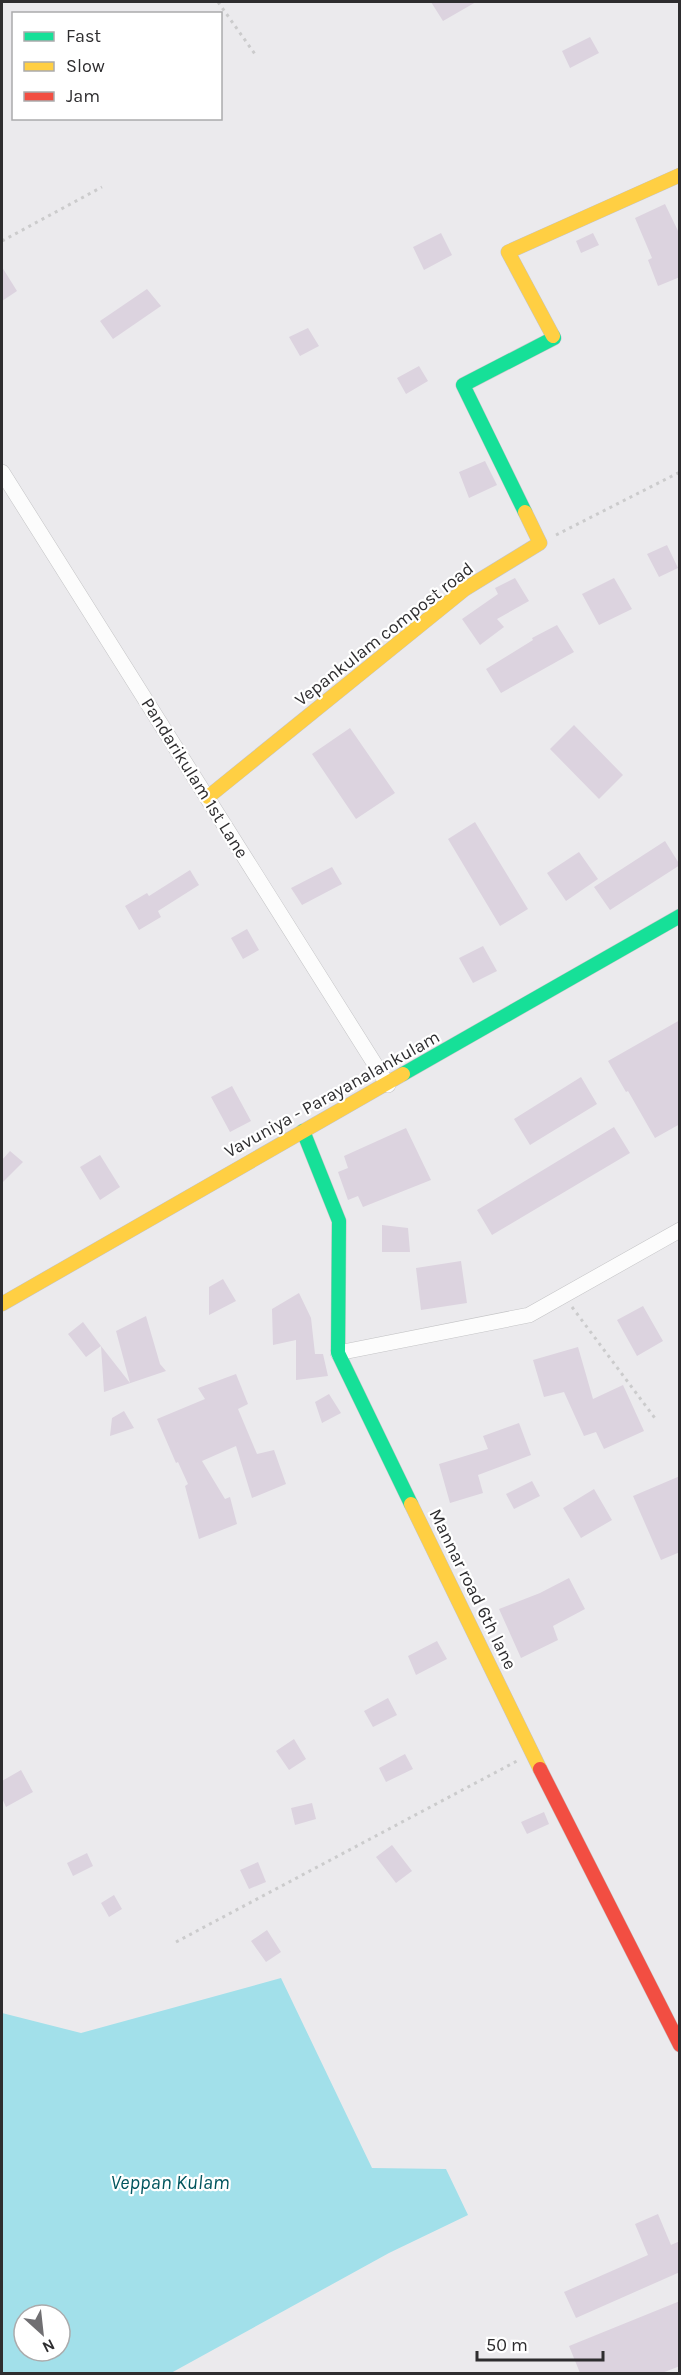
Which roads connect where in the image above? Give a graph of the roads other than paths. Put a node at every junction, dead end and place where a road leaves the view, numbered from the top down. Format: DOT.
graph roads {
  1 [pos="680,176"];
  2 [pos="2,472"];
  3 [pos="208,797"];
  4 [pos="680,916"];
  5 [pos="388,1085"];
  6 [pos="303,1131"];
  7 [pos="680,1230"];
  8 [pos="2,1304"];
  9 [pos="338,1353"];
  10 [pos="680,2045"];
  1 -- 3 [label="main road, Vepankulam compost road"];
  2 -- 3 [label="street, Pandarikulam 1st Lane"];
  3 -- 5 [label="street, Pandarikulam 1st Lane"];
  4 -- 5 [label="main road, Vavuniya - Parayanalankulam"];
  5 -- 6 [label="main road, Vavuniya - Parayanalankulam"];
  6 -- 8 [label="main road, Vavuniya - Parayanalankulam"];
  6 -- 9 [label="main road, Mannar road 6th lane"];
  7 -- 9 [label="street"];
  9 -- 10 [label="main road, Mannar road 6th lane"];
}
